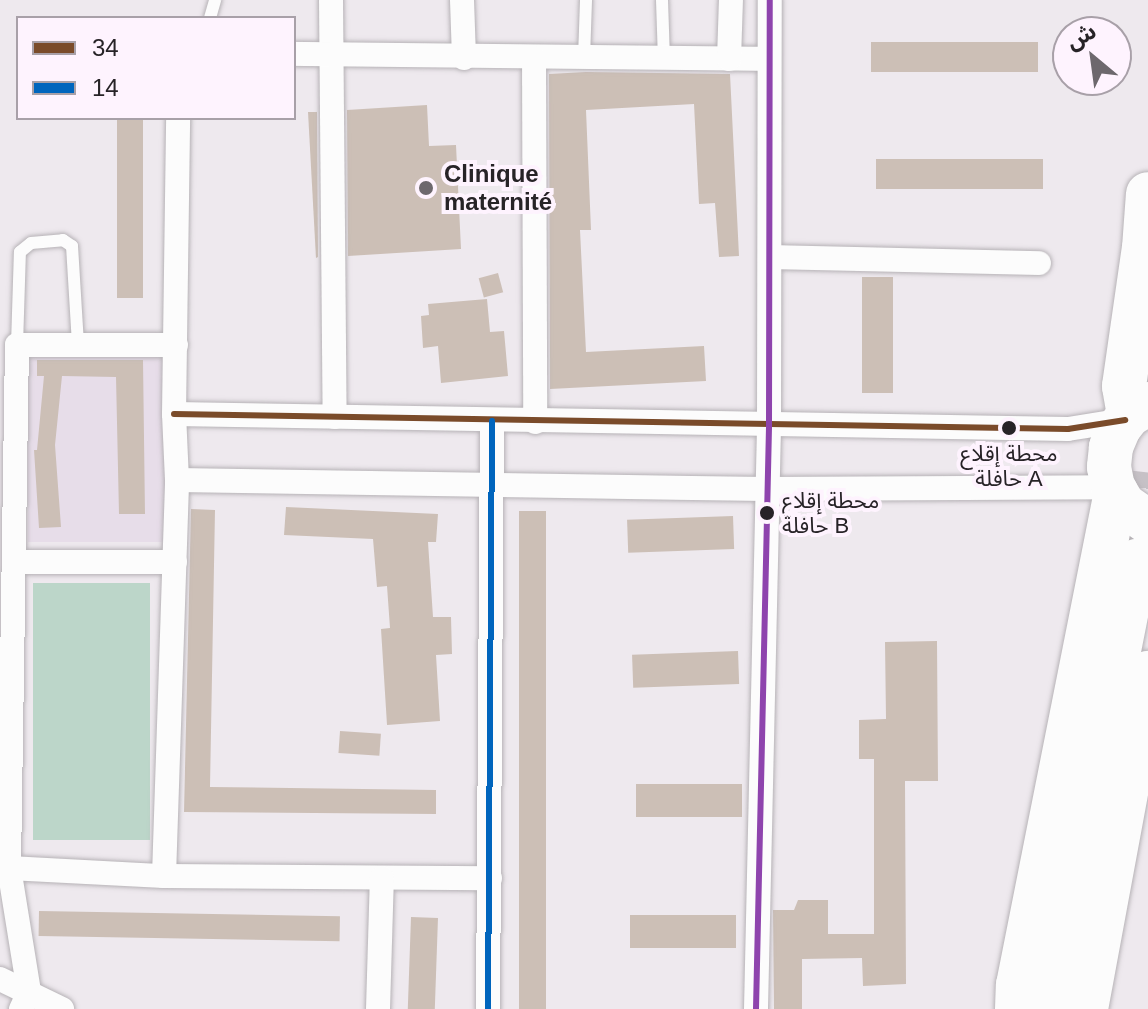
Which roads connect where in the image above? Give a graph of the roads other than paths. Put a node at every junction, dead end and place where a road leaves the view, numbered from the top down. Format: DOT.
graph roads {
  1 [pos="331,0"];
  2 [pos="462,0"];
  3 [pos="586,0"];
  4 [pos="662,0"];
  5 [pos="731,0"];
  6 [pos="770,0"];
  7 [pos="296,54"];
  8 [pos="330,57"];
  9 [pos="464,58"];
  10 [pos="534,58"];
  11 [pos="584,58"];
  12 [pos="664,59"];
  13 [pos="729,59"];
  14 [pos="768,59"];
  15 [pos="178,120"];
  16 [pos="1148,194"];
  17 [pos="770,257"];
  18 [pos="1039,263"];
  19 [pos="78,344"];
  20 [pos="17,345"];
  21 [pos="176,345"];
  22 [pos="1134,413"];
  23 [pos="174,414"];
  24 [pos="335,417"];
  25 [pos="492,421"];
  26 [pos="535,422"];
  27 [pos="769,427"];
  28 [pos="177,480"];
  29 [pos="493,484"];
  30 [pos="766,489"];
  31 [pos="1114,490"];
  32 [pos="1143,542"];
  33 [pos="14,562"];
  34 [pos="175,562"];
  35 [pos="1148,673"];
  36 [pos="6,729"];
  37 [pos="5,772"];
  38 [pos="1148,817"];
  39 [pos="9,868"];
  40 [pos="164,876"];
  41 [pos="382,878"];
  42 [pos="490,878"];
  43 [pos="0,979"];
  44 [pos="25,1001"];
  45 [pos="62,1009"];
  46 [pos="378,1009"];
  47 [pos="488,1009"];
  48 [pos="756,1009"];
  49 [pos="1017,1009"];
  50 [pos="1048,1009"];
  51 [pos="1086,1009"];
  52 [pos="1107,1009"];
  1 -- 8 [label="street"];
  2 -- 9 [label="street"];
  3 -- 11 [label="lane"];
  4 -- 12 [label="lane"];
  5 -- 13 [label="street"];
  6 -- 14 [label="street"];
  7 -- 8 [label="street"];
  8 -- 9 [label="street"];
  8 -- 24 [label="street"];
  9 -- 10 [label="street"];
  10 -- 11 [label="street"];
  10 -- 26 [label="street"];
  11 -- 12 [label="street"];
  12 -- 13 [label="street"];
  13 -- 14 [label="street"];
  14 -- 17 [label="street"];
  15 -- 21 [label="street"];
  16 -- 22 [label="highway"];
  17 -- 18 [label="street"];
  17 -- 27 [label="street"];
  19 -- 20 [label="street"];
  19 -- 20 [label="lane"];
  19 -- 21 [label="street"];
  20 -- 33 [label="street"];
  21 -- 23 [label="street"];
  22 -- 27 [label="street"];
  22 -- 31 [label="highway"];
  23 -- 24 [label="street"];
  23 -- 28 [label="street"];
  24 -- 25 [label="street"];
  25 -- 26 [label="street"];
  25 -- 29 [label="street"];
  26 -- 27 [label="street"];
  27 -- 30 [label="street"];
  28 -- 29 [label="street"];
  28 -- 34 [label="street"];
  29 -- 30 [label="street"];
  29 -- 42 [label="street"];
  30 -- 31 [label="street"];
  30 -- 48 [label="street"];
  31 -- 32 [label="highway"];
  31 -- 49 [label="highway"];
  32 -- 50 [label="highway"];
  33 -- 34 [label="street"];
  33 -- 36 [label="street"];
  34 -- 40 [label="street"];
  35 -- 51 [label="highway"];
  36 -- 37 [label="street"];
  37 -- 39 [label="street"];
  38 -- 52 [label="highway"];
  39 -- 40 [label="street"];
  39 -- 44 [label="street"];
  40 -- 41 [label="street"];
  41 -- 42 [label="street"];
  41 -- 46 [label="street"];
  42 -- 47 [label="street"];
  43 -- 44 [label="street"];
  44 -- 45 [label="street"];
}
